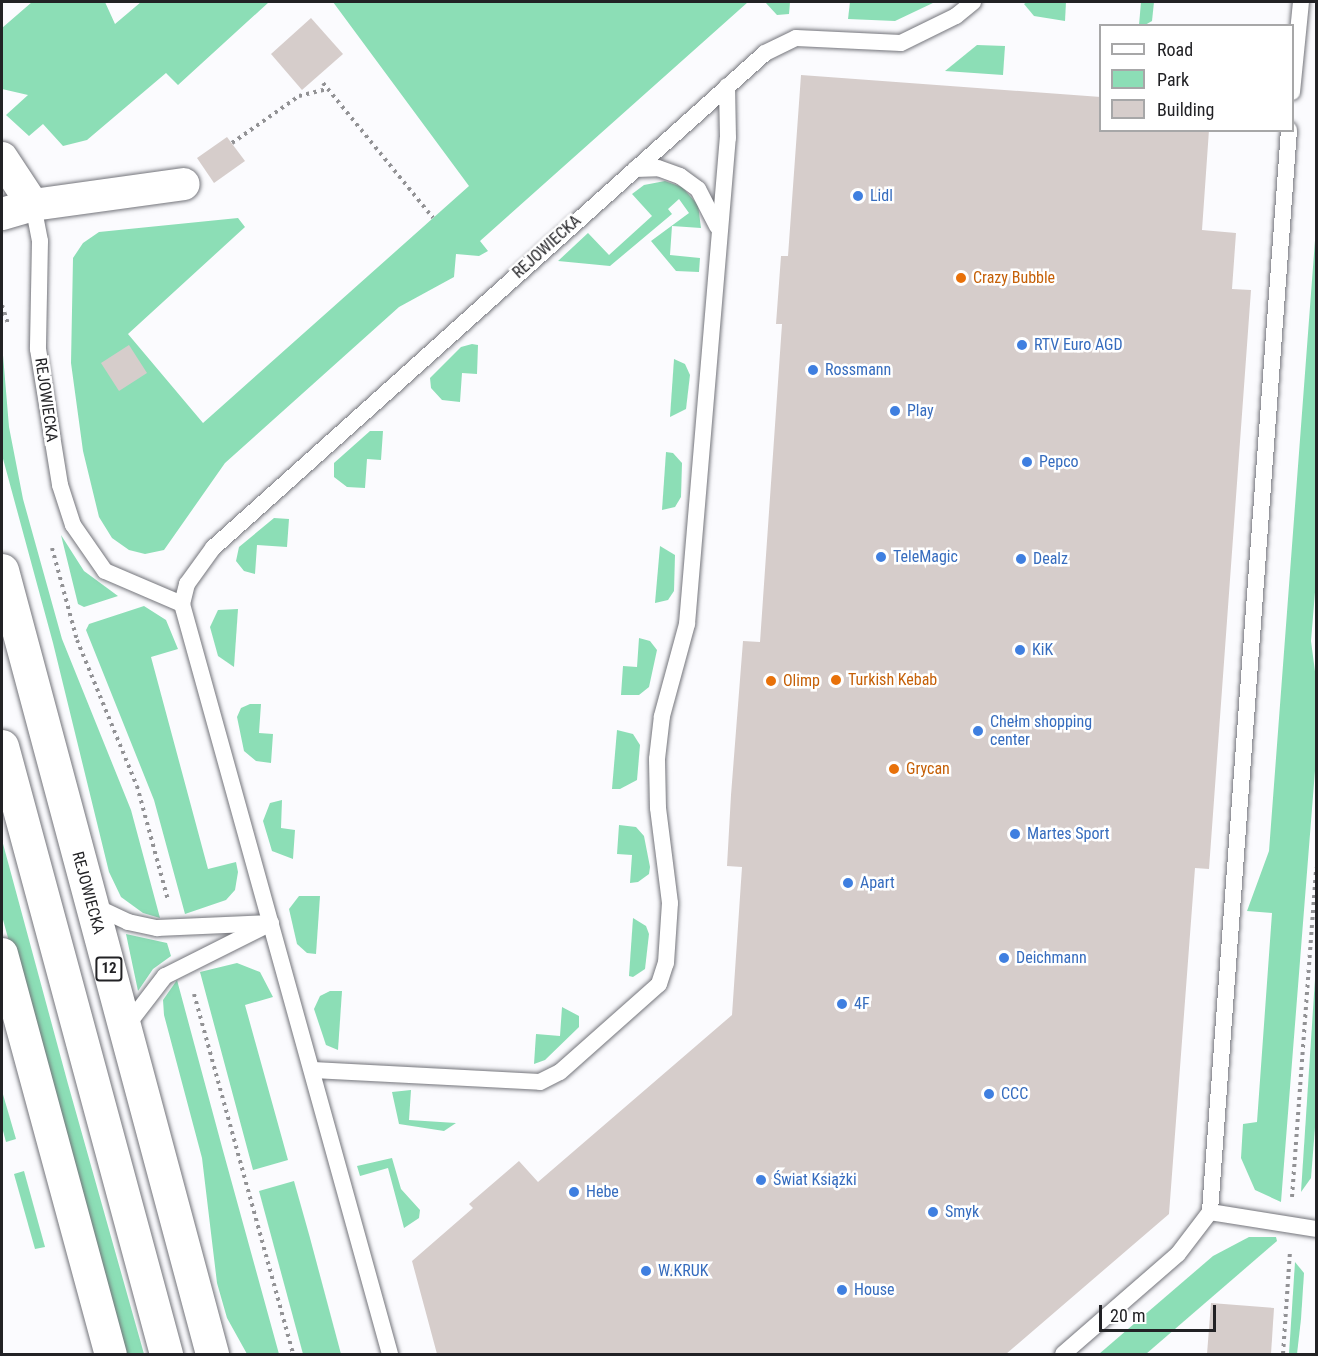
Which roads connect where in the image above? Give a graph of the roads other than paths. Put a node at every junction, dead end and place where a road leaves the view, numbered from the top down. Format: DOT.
graph roads {
  1 [pos="973,2"];
  2 [pos="1301,2"];
  3 [pos="1294,81"];
  4 [pos="728,86"];
  5 [pos="1289,132"];
  6 [pos="2,158"];
  7 [pos="635,169"];
  8 [pos="184,184"];
  9 [pos="33,205"];
  10 [pos="2,214"];
  11 [pos="719,231"];
  12 [pos="2,570"];
  13 [pos="182,604"];
  14 [pos="2,746"];
  15 [pos="91,905"];
  16 [pos="272,923"];
  17 [pos="2,961"];
  18 [pos="125,1028"];
  19 [pos="313,1070"];
  20 [pos="1210,1212"];
  21 [pos="1317,1229"];
  22 [pos="111,1354"];
  23 [pos="166,1354"];
  24 [pos="212,1354"];
  25 [pos="390,1354"];
  26 [pos="1064,1354"];
  1 -- 4 [label="lane, REJOWIECKA"];
  2 -- 3 [label="lane"];
  4 -- 7 [label="lane, REJOWIECKA"];
  4 -- 11 [label="lane"];
  5 -- 20 [label="lane"];
  6 -- 9 [label="street, REJOWIECKA"];
  7 -- 11 [label="lane"];
  7 -- 13 [label="lane, REJOWIECKA"];
  8 -- 9 [label="street"];
  9 -- 10 [label="street"];
  9 -- 13 [label="lane, REJOWIECKA"];
  11 -- 19 [label="lane"];
  12 -- 15 [label="highway, REJOWIECKA / 12"];
  13 -- 16 [label="lane"];
  14 -- 23 [label="highway"];
  15 -- 16 [label="lane"];
  15 -- 18 [label="highway, REJOWIECKA / 12"];
  16 -- 18 [label="lane"];
  16 -- 19 [label="lane"];
  17 -- 22 [label="street"];
  18 -- 24 [label="highway, REJOWIECKA / 12"];
  19 -- 25 [label="lane"];
  20 -- 21 [label="lane"];
  20 -- 26 [label="lane"];
}
